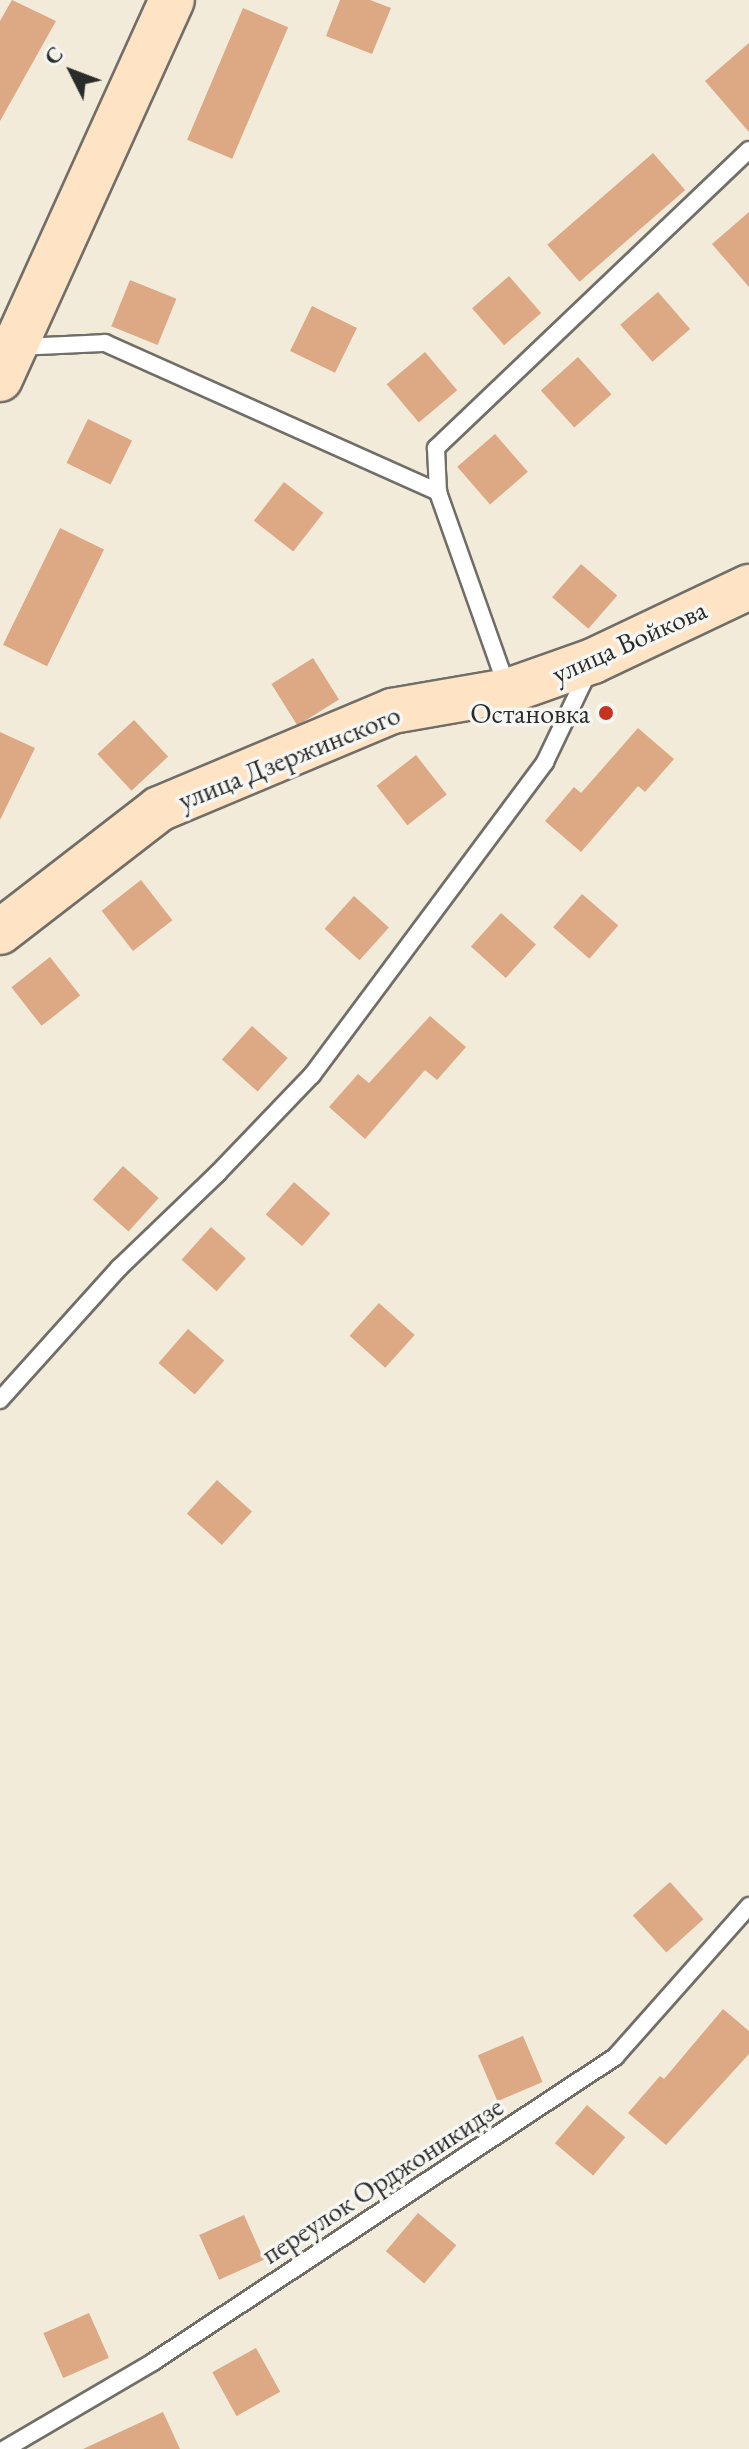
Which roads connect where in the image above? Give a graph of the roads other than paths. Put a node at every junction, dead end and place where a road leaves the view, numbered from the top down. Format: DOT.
graph roads {
  1 [pos="172,0"];
  2 [pos="749,150"];
  3 [pos="5,356"];
  4 [pos="438,492"];
  5 [pos="749,587"];
  6 [pos="593,661"];
  7 [pos="508,691"];
  8 [pos="0,932"];
  9 [pos="0,1400"];
  10 [pos="749,1906"];
  11 [pos="5,2449"];
  1 -- 3 [label="street"];
  2 -- 4 [label="lane"];
  3 -- 4 [label="lane"];
  4 -- 7 [label="lane"];
  5 -- 6 [label="street, улица Войкова"];
  6 -- 7 [label="street, улица Войкова"];
  6 -- 9 [label="lane"];
  7 -- 8 [label="street, улица Дзержинского"];
  10 -- 11 [label="lane, переулок Орджоникидзе"];
}
